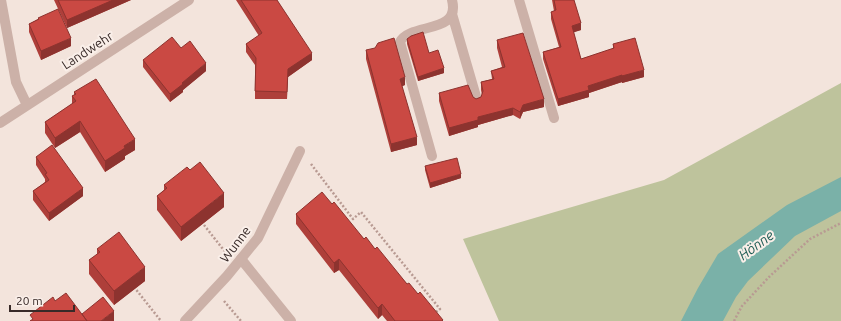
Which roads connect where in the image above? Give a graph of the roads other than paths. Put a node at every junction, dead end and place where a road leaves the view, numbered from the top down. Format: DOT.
graph roads {
  1 [pos="1,0"];
  2 [pos="188,0"];
  3 [pos="452,0"];
  4 [pos="519,0"];
  5 [pos="452,14"];
  6 [pos="477,100"];
  7 [pos="26,105"];
  8 [pos="554,118"];
  9 [pos="0,123"];
  10 [pos="300,151"];
  11 [pos="432,156"];
  12 [pos="238,263"];
  13 [pos="185,321"];
  14 [pos="290,321"];
  1 -- 7 [label="street"];
  2 -- 7 [label="street, Landwehr"];
  3 -- 5 [label="street"];
  4 -- 8 [label="street"];
  5 -- 6 [label="street"];
  5 -- 11 [label="street"];
  7 -- 9 [label="street, Landwehr"];
  10 -- 12 [label="street, Wunne"];
  12 -- 13 [label="street, Wunne"];
  12 -- 14 [label="street"];
}
